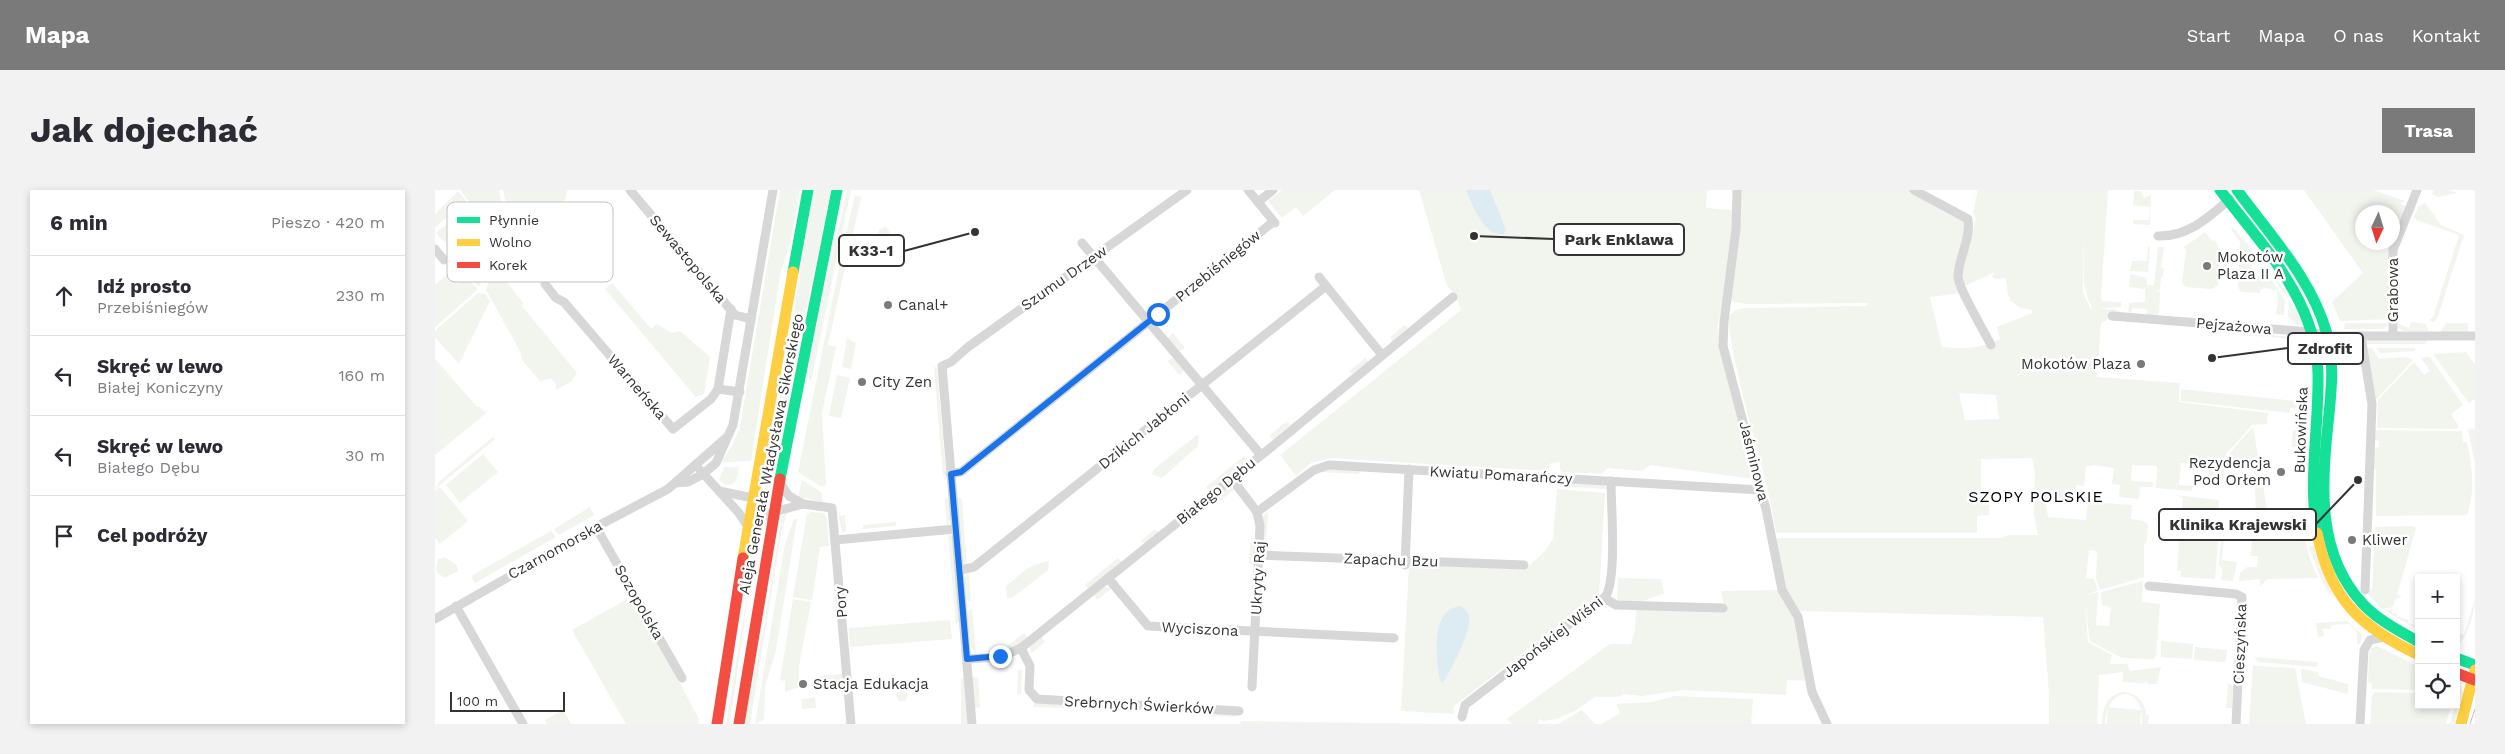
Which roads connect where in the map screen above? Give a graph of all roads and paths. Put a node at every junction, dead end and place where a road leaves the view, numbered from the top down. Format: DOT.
graph roads {
  1 [pos="631,190"];
  2 [pos="773,190"];
  3 [pos="808,190"];
  4 [pos="837,190"];
  5 [pos="1187,190"];
  6 [pos="1248,190"];
  7 [pos="1273,190"];
  8 [pos="1737,190"];
  9 [pos="1913,190"];
  10 [pos="2220,190"];
  11 [pos="2417,190"];
  12 [pos="2237,191"];
  13 [pos="2228,201"];
  14 [pos="1258,202"];
  15 [pos="2158,236"];
  16 [pos="1081,244"];
  17 [pos="435,249"];
  18 [pos="1094,258"];
  19 [pos="445,260"];
  20 [pos="1319,277"];
  21 [pos="545,284"];
  22 [pos="1327,286"];
  23 [pos="1453,297"];
  24 [pos="731,309"];
  25 [pos="2112,316"];
  26 [pos="751,319"];
  27 [pos="1148,322"];
  28 [pos="2312,333"];
  29 [pos="2327,335"];
  30 [pos="2393,335"];
  31 [pos="2361,336"];
  32 [pos="2475,336"];
  33 [pos="1991,345"];
  34 [pos="1382,355"];
  35 [pos="1202,385"];
  36 [pos="717,388"];
  37 [pos="739,392"];
  38 [pos="727,438"];
  39 [pos="1261,455"];
  40 [pos="696,466"];
  41 [pos="1409,469"];
  42 [pos="703,474"];
  43 [pos="951,474"];
  44 [pos="1232,478"];
  45 [pos="1611,481"];
  46 [pos="779,482"];
  47 [pos="676,483"];
  48 [pos="1761,490"];
  49 [pos="719,491"];
  50 [pos="753,498"];
  51 [pos="803,504"];
  52 [pos="1257,512"];
  53 [pos="773,516"];
  54 [pos="596,527"];
  55 [pos="748,528"];
  56 [pos="955,529"];
  57 [pos="835,540"];
  58 [pos="1259,555"];
  59 [pos="1405,563"];
  60 [pos="1524,565"];
  61 [pos="960,570"];
  62 [pos="1108,578"];
  63 [pos="2149,586"];
  64 [pos="2365,590"];
  65 [pos="1604,598"];
  66 [pos="456,606"];
  67 [pos="1723,608"];
  68 [pos="435,619"];
  69 [pos="2365,624"];
  70 [pos="1255,632"];
  71 [pos="2384,637"];
  72 [pos="1394,638"];
  73 [pos="2369,640"];
  74 [pos="2415,640"];
  75 [pos="1021,648"];
  76 [pos="2415,653"];
  77 [pos="967,659"];
  78 [pos="2460,660"];
  79 [pos="2475,666"];
  80 [pos="2460,675"];
  81 [pos="2474,677"];
  82 [pos="682,678"];
  83 [pos="1252,687"];
  84 [pos="1239,711"];
  85 [pos="1462,717"];
  86 [pos="523,724"];
  87 [pos="717,724"];
  88 [pos="739,724"];
  89 [pos="851,724"];
  90 [pos="972,724"];
  91 [pos="1827,724"];
  92 [pos="2236,724"];
  93 [pos="2360,724"];
  94 [pos="2461,724"];
  1 -- 24 [label="street, Sewastopolska"];
  2 -- 26 [label="street, Czarnomorska"];
  3 -- 50 [label="main road, Aleja Generała Władysława Sikorskiego"];
  4 -- 46 [label="main road, Aleja Generała Władysława Sikorskiego"];
  5 -- 18 [label="street, Szumu Drzew"];
  6 -- 14 [label="street"];
  7 -- 14 [label="street"];
  8 -- 48 [label="street, Jaśminowa"];
  9 -- 33 [label="street"];
  10 -- 13 [label="main road, Bukowińska"];
  11 -- 30 [label="street, Grabowa"];
  12 -- 13 [label="street, Bukowińska"];
  12 -- 29 [label="main road, Bukowińska"];
  13 -- 15 [label="street"];
  13 -- 28 [label="main road, Bukowińska"];
  14 -- 27 [label="street, Przebiśniegów"];
  16 -- 18 [label="street"];
  17 -- 19 [label="street"];
  18 -- 27 [label="street"];
  18 -- 43 [label="street, Szumu Drzew"];
  20 -- 22 [label="street"];
  21 -- 36 [label="street, Warneńska"];
  22 -- 34 [label="street"];
  22 -- 35 [label="street, Dzikich Jabłoni"];
  23 -- 34 [label="street, Białego Dębu"];
  24 -- 26 [label="street, Sewastopolska"];
  24 -- 36 [label="street"];
  25 -- 28 [label="street, Pejzażowa"];
  26 -- 37 [label="street, Czarnomorska"];
  27 -- 35 [label="street"];
  27 -- 43 [label="street, Przebiśniegów"];
  28 -- 29 [label="street, Pejzażowa"];
  28 -- 69 [label="main road, Bukowińska"];
  29 -- 31 [label="street, Pejzażowa"];
  29 -- 74 [label="main road, Bukowińska"];
  30 -- 31 [label="street, Pejzażowa"];
  30 -- 32 [label="street, Pejzażowa"];
  31 -- 64 [label="street"];
  34 -- 39 [label="street, Białego Dębu"];
  35 -- 39 [label="street"];
  35 -- 61 [label="street, Dzikich Jabłoni"];
  36 -- 37 [label="street"];
  37 -- 38 [label="street, Czarnomorska"];
  38 -- 40 [label="street, Czarnomorska"];
  38 -- 42 [label="street, Czarnomorska"];
  39 -- 44 [label="street, Białego Dębu"];
  40 -- 42 [label="street"];
  40 -- 47 [label="street, Czarnomorska"];
  41 -- 45 [label="street, Kwiatu Pomarańczy"];
  41 -- 52 [label="street, Kwiatu Pomarańczy"];
  41 -- 59 [label="street"];
  42 -- 47 [label="street, Czarnomorska"];
  42 -- 49 [label="street"];
  43 -- 56 [label="street"];
  44 -- 52 [label="street, Ukryty Raj"];
  44 -- 62 [label="street, Białego Dębu"];
  45 -- 48 [label="street, Kwiatu Pomarańczy"];
  45 -- 65 [label="street, Japońskiej Wiśni"];
  46 -- 51 [label="street"];
  46 -- 53 [label="main road, Aleja Generała Władysława Sikorskiego"];
  47 -- 54 [label="street, Czarnomorska"];
  48 -- 91 [label="street, Jaśminowa"];
  49 -- 50 [label="street"];
  49 -- 55 [label="street"];
  50 -- 53 [label="street"];
  50 -- 55 [label="main road, Aleja Generała Władysława Sikorskiego"];
  51 -- 53 [label="street, Pory"];
  51 -- 57 [label="street, Pory"];
  52 -- 58 [label="street, Ukryty Raj"];
  53 -- 88 [label="main road, Aleja Generała Władysława Sikorskiego"];
  54 -- 66 [label="street, Czarnomorska"];
  54 -- 82 [label="street, Sozopolska"];
  55 -- 87 [label="main road, Aleja Generała Władysława Sikorskiego"];
  56 -- 57 [label="street"];
  56 -- 61 [label="street"];
  57 -- 89 [label="street, Pory"];
  58 -- 59 [label="street, Zapachu Bzu"];
  58 -- 70 [label="street, Ukryty Raj"];
  59 -- 60 [label="street, Zapachu Bzu"];
  61 -- 77 [label="street"];
  62 -- 70 [label="street, Wyciszona"];
  62 -- 75 [label="street, Białego Dębu"];
  63 -- 92 [label="street, Cieszyńska"];
  65 -- 67 [label="street"];
  65 -- 85 [label="street, Japońskiej Wiśni"];
  66 -- 68 [label="street, Czarnomorska"];
  66 -- 86 [label="street"];
  69 -- 71 [label="main road"];
  69 -- 73 [label="street, Bukowińska"];
  70 -- 72 [label="street, Wyciszona"];
  70 -- 83 [label="street, Ukryty Raj"];
  71 -- 73 [label="street"];
  71 -- 76 [label="main road"];
  73 -- 93 [label="street, Bukowińska"];
  75 -- 77 [label="street, Białego Dębu"];
  75 -- 84 [label="street, Srebrnych Świerków"];
  77 -- 90 [label="street"];
  78 -- 79 [label="main road"];
  80 -- 81 [label="main road"];
  81 -- 94 [label="main road"];
}
